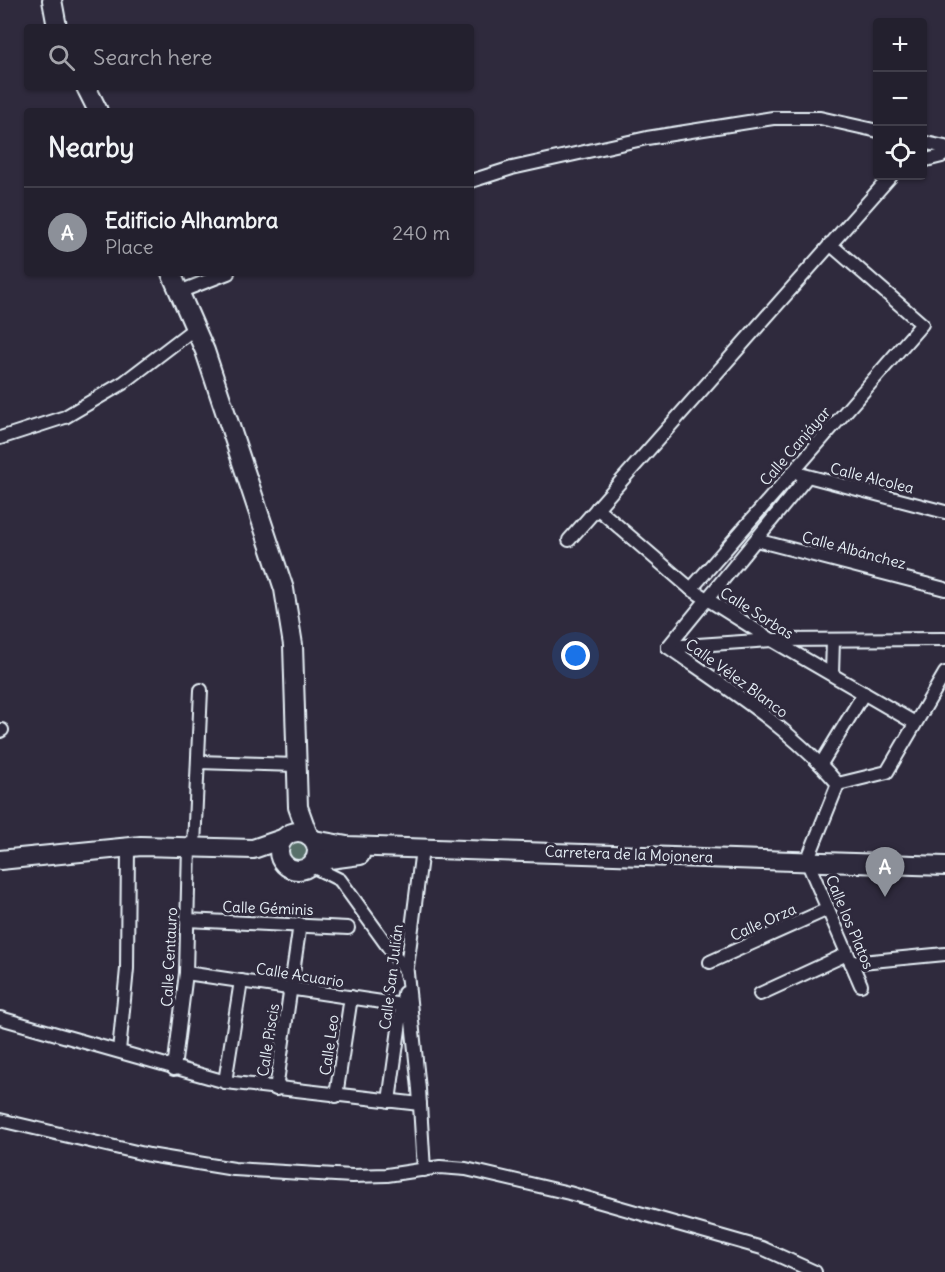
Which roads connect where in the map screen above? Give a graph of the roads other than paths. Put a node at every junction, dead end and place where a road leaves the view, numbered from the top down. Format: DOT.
graph roads {
  1 [pos="88,90"];
  2 [pos="96,108"];
  3 [pos="873,130"];
  4 [pos="927,144"];
  5 [pos="945,149"];
  6 [pos="927,160"];
  7 [pos="474,180"];
  8 [pos="887,180"];
  9 [pos="830,244"];
  10 [pos="172,276"];
  11 [pos="220,276"];
  12 [pos="179,292"];
  13 [pos="195,328"];
  14 [pos="0,438"];
  15 [pos="793,471"];
  16 [pos="807,477"];
  17 [pos="597,508"];
  18 [pos="945,512"];
  19 [pos="569,540"];
  20 [pos="756,540"];
  21 [pos="691,589"];
  22 [pos="945,589"];
  23 [pos="707,600"];
  24 [pos="945,638"];
  25 [pos="772,640"];
  26 [pos="833,640"];
  27 [pos="668,648"];
  28 [pos="945,673"];
  29 [pos="832,674"];
  30 [pos="201,690"];
  31 [pos="864,693"];
  32 [pos="915,723"];
  33 [pos="198,762"];
  34 [pos="821,764"];
  35 [pos="297,765"];
  36 [pos="838,784"];
  37 [pos="298,807"];
  38 [pos="311,837"];
  39 [pos="284,838"];
  40 [pos="192,846"];
  41 [pos="128,847"];
  42 [pos="254,849"];
  43 [pos="347,855"];
  44 [pos="421,857"];
  45 [pos="0,860"];
  46 [pos="281,861"];
  47 [pos="312,863"];
  48 [pos="809,866"];
  49 [pos="945,866"];
  50 [pos="945,876"];
  51 [pos="340,880"];
  52 [pos="828,909"];
  53 [pos="187,920"];
  54 [pos="300,924"];
  55 [pos="348,928"];
  56 [pos="945,954"];
  57 [pos="849,959"];
  58 [pos="710,962"];
  59 [pos="186,973"];
  60 [pos="407,973"];
  61 [pos="241,981"];
  62 [pos="861,985"];
  63 [pos="291,988"];
  64 [pos="760,994"];
  65 [pos="351,997"];
  66 [pos="407,1006"];
  67 [pos="0,1018"];
  68 [pos="118,1051"];
  69 [pos="174,1069"];
  70 [pos="225,1082"];
  71 [pos="276,1089"];
  72 [pos="336,1096"];
  73 [pos="389,1101"];
  74 [pos="420,1104"];
  75 [pos="0,1120"];
  76 [pos="424,1170"];
  77 [pos="815,1272"];
  1 -- 2 [label="street"];
  3 -- 7 [label="street"];
  4 -- 5 [label="street"];
  5 -- 6 [label="street"];
  8 -- 9 [label="street"];
  9 -- 15 [label="street, Calle Canjáyar"];
  9 -- 17 [label="street"];
  10 -- 12 [label="street"];
  11 -- 12 [label="street"];
  12 -- 13 [label="street"];
  13 -- 14 [label="street"];
  13 -- 35 [label="street"];
  15 -- 16 [label="street, Calle Alcolea"];
  15 -- 21 [label="street, Calle Canjáyar"];
  16 -- 18 [label="street, Calle Alcolea"];
  16 -- 20 [label="street, Calle Canjáyar"];
  17 -- 19 [label="street"];
  17 -- 21 [label="street, Calle Sorbas"];
  20 -- 22 [label="street, Calle Albánchez"];
  20 -- 23 [label="street, Calle Canjáyar"];
  21 -- 23 [label="street, Calle Sorbas"];
  23 -- 25 [label="street, Calle Sorbas"];
  23 -- 27 [label="street, Calle Canjáyar"];
  24 -- 26 [label="street"];
  25 -- 26 [label="street"];
  25 -- 27 [label="street"];
  25 -- 29 [label="street, Calle Sorbas"];
  26 -- 29 [label="street"];
  27 -- 34 [label="street, Calle Vélez Blanco"];
  28 -- 32 [label="street"];
  29 -- 31 [label="street, Calle Sorbas"];
  30 -- 33 [label="street, Calle Centauro"];
  31 -- 32 [label="street, Calle Sorbas"];
  31 -- 34 [label="street"];
  32 -- 36 [label="street"];
  33 -- 35 [label="street"];
  33 -- 40 [label="street, Calle Centauro"];
  34 -- 36 [label="street, Calle Vélez Blanco"];
  35 -- 37 [label="street"];
  36 -- 48 [label="street"];
  37 -- 38 [label="street"];
  37 -- 39 [label="street"];
  38 -- 39 [label="street"];
  38 -- 47 [label="street"];
  38 -- 48 [label="street, Carretera de la Mojonera"];
  39 -- 42 [label="street"];
  39 -- 46 [label="street"];
  40 -- 41 [label="street"];
  40 -- 42 [label="street"];
  40 -- 53 [label="street, Calle Centauro"];
  41 -- 45 [label="street"];
  41 -- 68 [label="street"];
  42 -- 46 [label="street"];
  43 -- 44 [label="street, Carretera de la Mojonera"];
  43 -- 47 [label="street, Carretera de la Mojonera"];
  43 -- 51 [label="street"];
  44 -- 48 [label="street, Carretera de la Mojonera"];
  44 -- 60 [label="street, Calle San Julián"];
  46 -- 47 [label="street"];
  47 -- 51 [label="street"];
  48 -- 49 [label="street, Carretera de la Mojonera"];
  48 -- 50 [label="street, Carretera de la Mojonera"];
  48 -- 52 [label="street, Calle los Platos"];
  51 -- 60 [label="street"];
  52 -- 57 [label="street, Calle los Platos"];
  52 -- 58 [label="street, Calle Orza"];
  53 -- 54 [label="street, Calle Géminis"];
  53 -- 59 [label="street, Calle Centauro"];
  54 -- 55 [label="street, Calle Géminis"];
  54 -- 63 [label="street, Calle Piscis"];
  56 -- 57 [label="street"];
  57 -- 62 [label="street, Calle los Platos"];
  57 -- 64 [label="street"];
  59 -- 61 [label="street, Calle Acuario"];
  59 -- 69 [label="street, Calle Centauro"];
  60 -- 66 [label="street, Calle San Julián"];
  61 -- 63 [label="street, Calle Acuario"];
  61 -- 70 [label="street"];
  63 -- 65 [label="street, Calle Acuario"];
  63 -- 71 [label="street, Calle Piscis"];
  65 -- 66 [label="street, Calle Acuario"];
  65 -- 72 [label="street, Calle Leo"];
  66 -- 73 [label="street, Calle San Julián"];
  66 -- 74 [label="street"];
  67 -- 68 [label="street"];
  68 -- 69 [label="street"];
  69 -- 70 [label="street"];
  70 -- 71 [label="street"];
  71 -- 72 [label="street"];
  72 -- 73 [label="street"];
  73 -- 74 [label="street"];
  74 -- 76 [label="street"];
  75 -- 76 [label="street"];
  76 -- 77 [label="street"];
}
